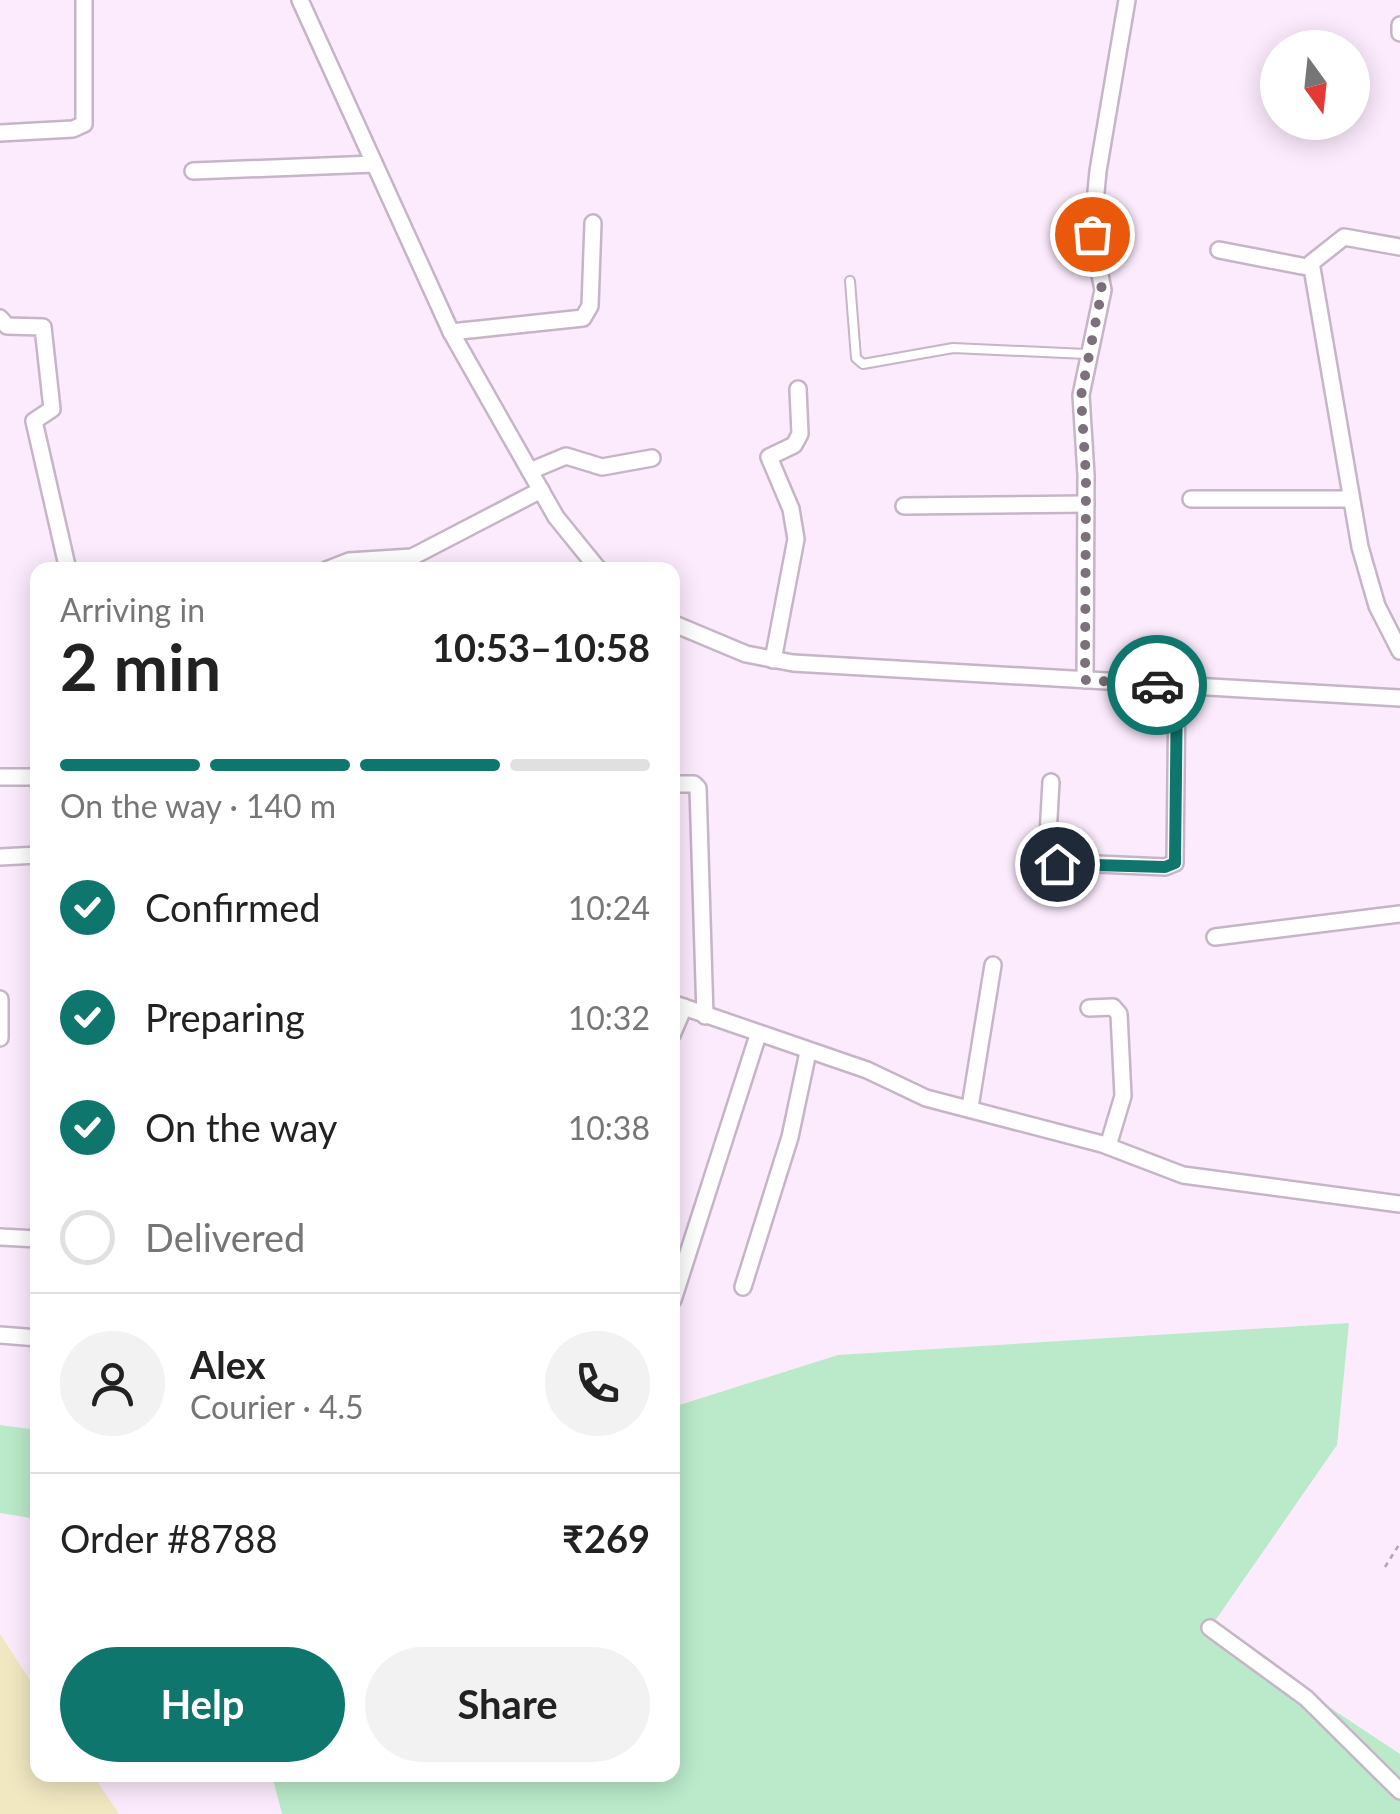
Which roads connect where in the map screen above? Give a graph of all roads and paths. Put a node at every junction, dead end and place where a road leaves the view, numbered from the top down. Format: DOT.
graph roads {
  1 [pos="84,0"];
  2 [pos="300,0"];
  3 [pos="1127,0"];
  4 [pos="1400,25"];
  5 [pos="1400,33"];
  6 [pos="0,133"];
  7 [pos="374,164"];
  8 [pos="194,171"];
  9 [pos="593,224"];
  10 [pos="1400,247"];
  11 [pos="1219,250"];
  12 [pos="1310,264"];
  13 [pos="850,282"];
  14 [pos="0,318"];
  15 [pos="451,332"];
  16 [pos="1086,354"];
  17 [pos="798,389"];
  18 [pos="652,458"];
  19 [pos="530,471"];
  20 [pos="541,490"];
  21 [pos="1190,499"];
  22 [pos="1350,499"];
  23 [pos="1086,504"];
  24 [pos="904,506"];
  25 [pos="66,562"];
  26 [pos="346,562"];
  27 [pos="592,562"];
  28 [pos="680,626"];
  29 [pos="1400,651"];
  30 [pos="773,660"];
  31 [pos="1085,680"];
  32 [pos="1177,686"];
  33 [pos="1400,698"];
  34 [pos="0,777"];
  35 [pos="30,777"];
  36 [pos="1051,782"];
  37 [pos="680,784"];
  38 [pos="30,855"];
  39 [pos="0,856"];
  40 [pos="1400,914"];
  41 [pos="1215,938"];
  42 [pos="993,965"];
  43 [pos="0,999"];
  44 [pos="680,1006"];
  45 [pos="1090,1008"];
  46 [pos="706,1016"];
  47 [pos="758,1035"];
  48 [pos="0,1038"];
  49 [pos="808,1052"];
  50 [pos="970,1107"];
  51 [pos="1108,1146"];
  52 [pos="1400,1204"];
  53 [pos="0,1237"];
  54 [pos="30,1239"];
  55 [pos="680,1275"];
  56 [pos="744,1287"];
  57 [pos="0,1335"];
  58 [pos="30,1337"];
  59 [pos="1400,1542"];
  60 [pos="1385,1566"];
  61 [pos="1210,1628"];
  62 [pos="1400,1791"];
  1 -- 6 [label="street"];
  2 -- 7 [label="street"];
  3 -- 16 [label="street"];
  4 -- 5 [label="street"];
  7 -- 8 [label="street"];
  7 -- 15 [label="street"];
  9 -- 15 [label="street"];
  10 -- 12 [label="street"];
  11 -- 12 [label="street"];
  12 -- 22 [label="street"];
  13 -- 16 [label="lane"];
  14 -- 25 [label="street"];
  15 -- 19 [label="street"];
  16 -- 23 [label="street"];
  17 -- 30 [label="street"];
  18 -- 19 [label="street"];
  19 -- 20 [label="street"];
  20 -- 26 [label="street"];
  20 -- 27 [label="street"];
  21 -- 22 [label="street"];
  22 -- 29 [label="street"];
  23 -- 24 [label="street"];
  23 -- 31 [label="street"];
  28 -- 30 [label="street"];
  30 -- 31 [label="street"];
  31 -- 32 [label="street"];
  32 -- 33 [label="street"];
  32 -- 36 [label="street"];
  34 -- 35 [label="street"];
  37 -- 46 [label="street"];
  38 -- 39 [label="street"];
  40 -- 41 [label="street"];
  42 -- 50 [label="street"];
  43 -- 48 [label="street"];
  44 -- 46 [label="street"];
  45 -- 51 [label="street"];
  46 -- 47 [label="street"];
  47 -- 49 [label="street"];
  47 -- 55 [label="street"];
  49 -- 50 [label="street"];
  49 -- 56 [label="street"];
  50 -- 51 [label="street"];
  51 -- 52 [label="street"];
  53 -- 54 [label="street"];
  57 -- 58 [label="street"];
  59 -- 60 [label="path"];
  61 -- 62 [label="street"];
}
